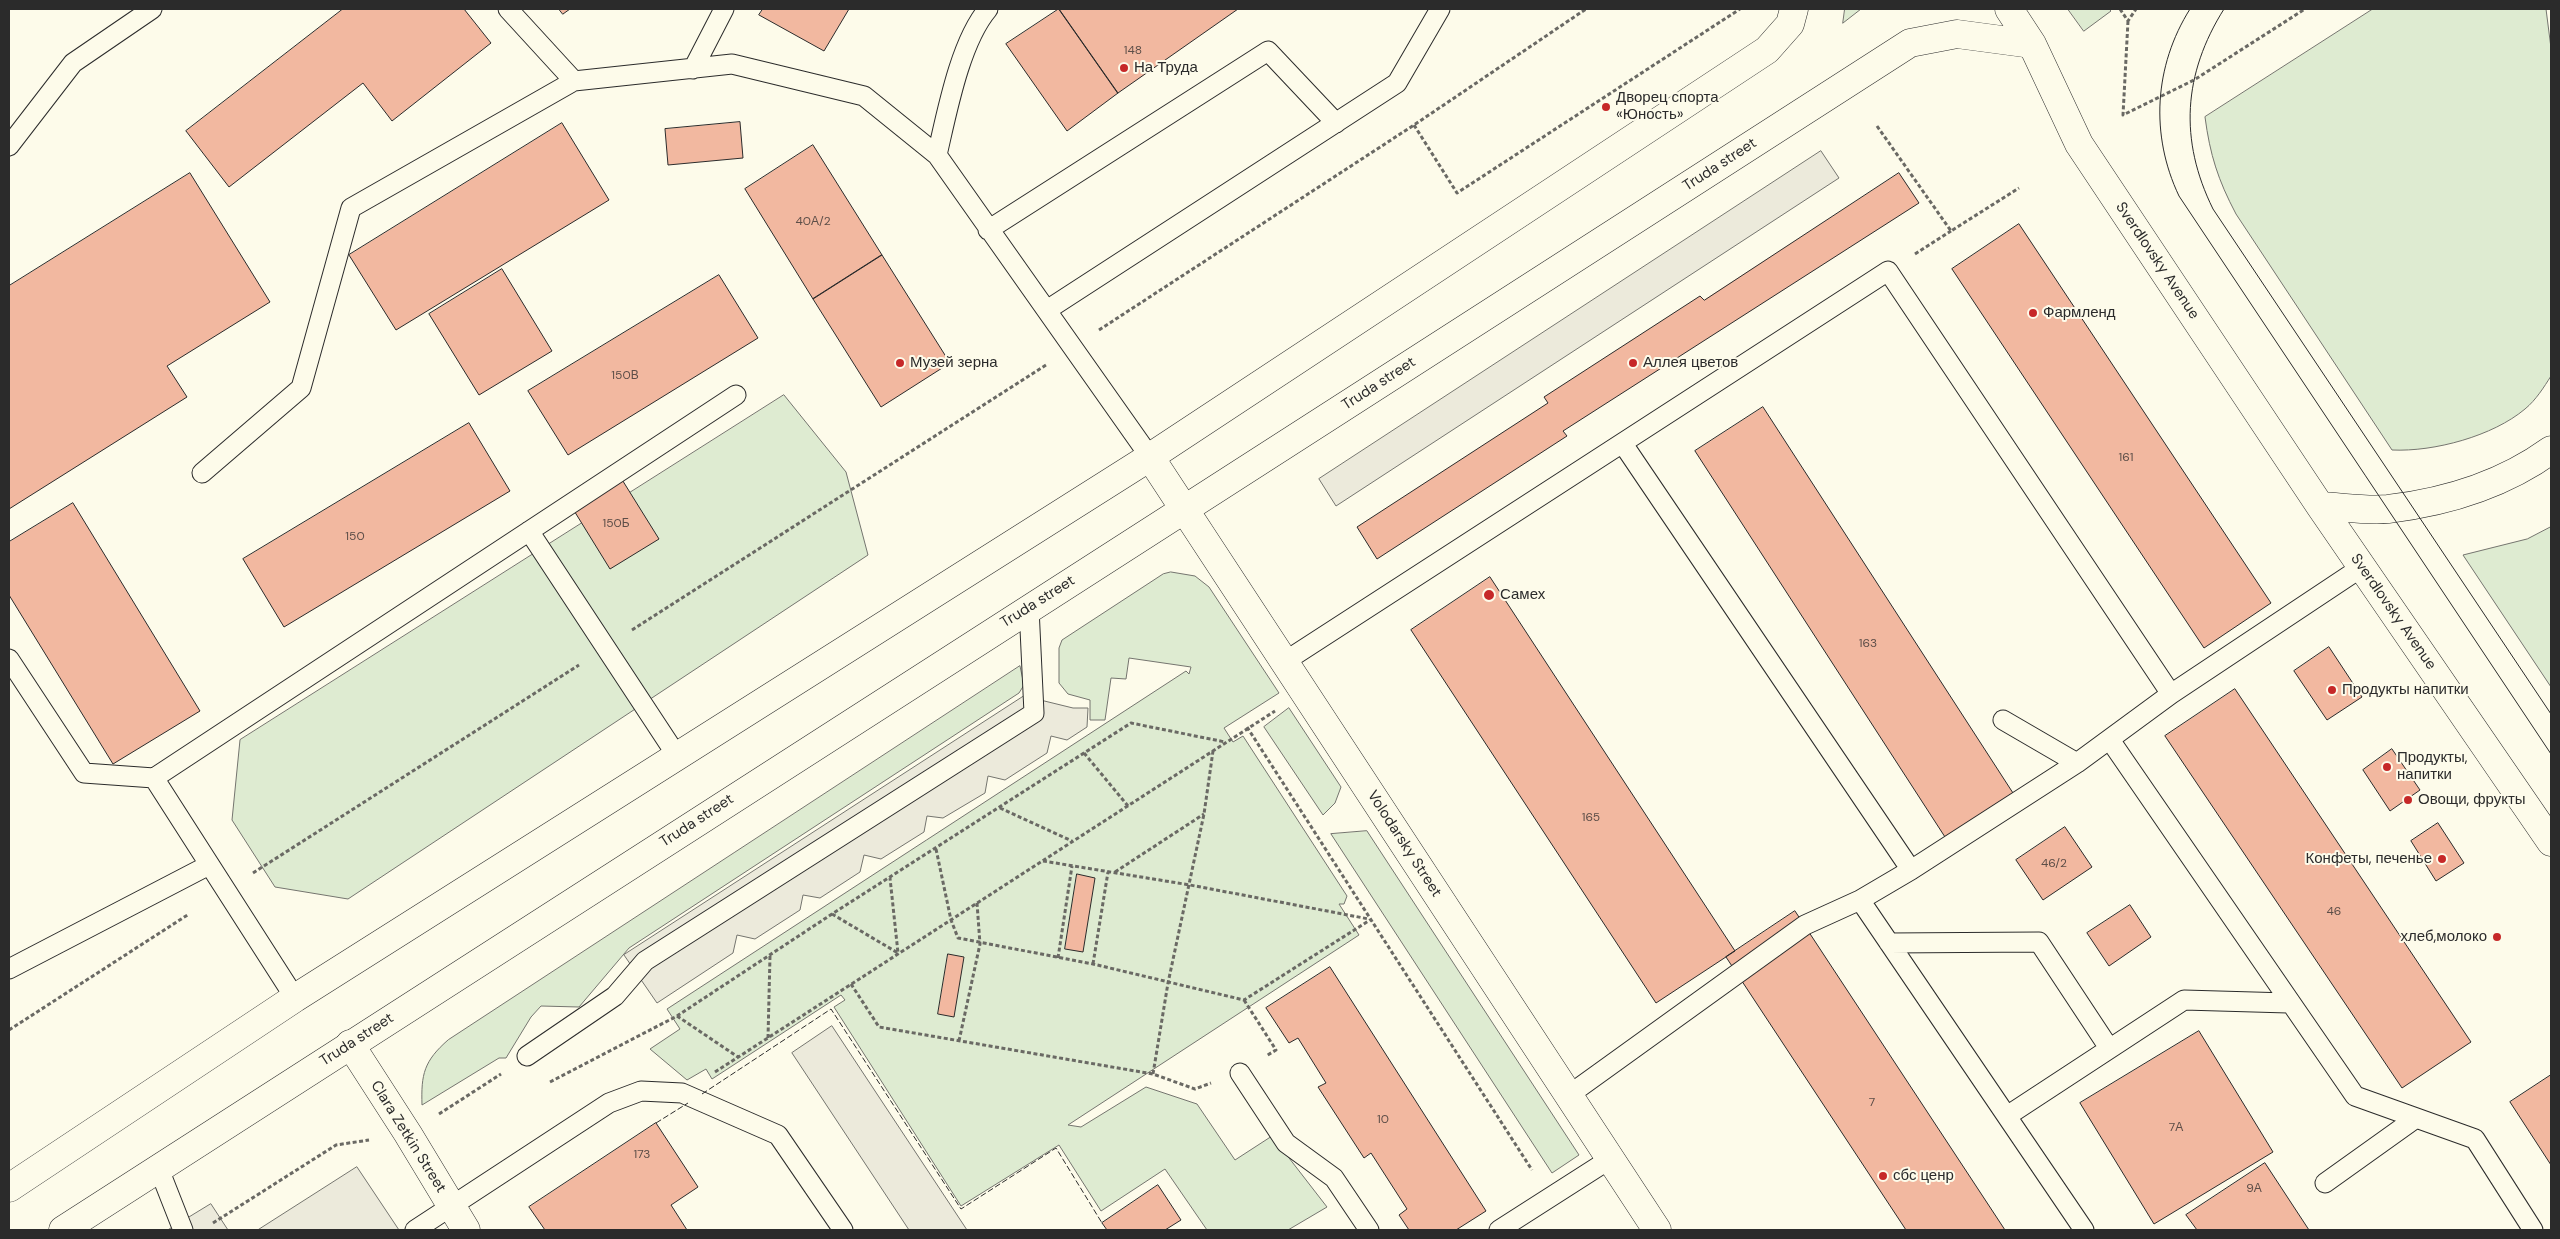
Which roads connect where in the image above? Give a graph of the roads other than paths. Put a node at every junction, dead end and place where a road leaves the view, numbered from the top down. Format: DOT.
graph roads {
  1 [pos="152,9"];
  2 [pos="508,9"];
  3 [pos="724,9"];
  4 [pos="988,9"];
  5 [pos="1440,9"];
  6 [pos="1794,9"];
  7 [pos="2009,9"];
  8 [pos="2032,44"];
  9 [pos="693,69"];
  10 [pos="574,80"];
  11 [pos="1336,123"];
  12 [pos="9,146"];
  13 [pos="938,155"];
  14 [pos="988,230"];
  15 [pos="1047,310"];
  16 [pos="736,395"];
  17 [pos="1623,444"];
  18 [pos="2551,450"];
  19 [pos="1150,457"];
  20 [pos="202,473"];
  21 [pos="2320,506"];
  22 [pos="1184,510"];
  23 [pos="529,531"];
  24 [pos="2362,566"];
  25 [pos="1029,608"];
  26 [pos="9,659"];
  27 [pos="1284,662"];
  28 [pos="2171,694"];
  29 [pos="2003,720"];
  30 [pos="2110,740"];
  31 [pos="677,756"];
  32 [pos="2077,763"];
  33 [pos="154,778"];
  34 [pos="2551,842"];
  35 [pos="209,864"];
  36 [pos="1911,870"];
  37 [pos="1860,900"];
  38 [pos="1889,943"];
  39 [pos="9,969"];
  40 [pos="295,998"];
  41 [pos="2288,1002"];
  42 [pos="350,1044"];
  43 [pos="2108,1048"];
  44 [pos="527,1056"];
  45 [pos="1240,1073"];
  46 [pos="1569,1095"];
  47 [pos="2007,1116"];
  48 [pos="2416,1118"];
  49 [pos="1610,1158"];
  50 [pos="159,1169"];
  51 [pos="2325,1183"];
  52 [pos="9,1188"];
  53 [pos="451,1208"];
  54 [pos="63,1230"];
  55 [pos="183,1230"];
  56 [pos="415,1230"];
  57 [pos="466,1230"];
  58 [pos="843,1230"];
  59 [pos="1369,1230"];
  60 [pos="1499,1230"];
  61 [pos="1657,1230"];
  62 [pos="2084,1230"];
  63 [pos="2533,1230"];
  1 -- 12 [label="lane"];
  2 -- 10 [label="lane"];
  3 -- 9 [label="lane"];
  4 -- 13 [label="lane"];
  5 -- 11 [label="lane"];
  6 -- 19 [label="main road"];
  7 -- 8 [label="main road, Sverdlovsky Avenue"];
  8 -- 21 [label="main road, Sverdlovsky Avenue"];
  8 -- 22 [label="main road, Truda street"];
  9 -- 10 [label="lane"];
  9 -- 13 [label="lane"];
  10 -- 20 [label="lane"];
  11 -- 14 [label="lane"];
  11 -- 15 [label="lane"];
  13 -- 14 [label="lane"];
  14 -- 15 [label="lane"];
  15 -- 19 [label="lane"];
  16 -- 23 [label="lane"];
  17 -- 27 [label="lane"];
  17 -- 28 [label="lane"];
  17 -- 36 [label="lane"];
  18 -- 21 [label="main road"];
  19 -- 22 [label="main road, Volodarsky Street"];
  19 -- 31 [label="main road"];
  21 -- 24 [label="main road, Sverdlovsky Avenue"];
  22 -- 25 [label="main road, Truda street"];
  22 -- 27 [label="main road, Volodarsky Street"];
  23 -- 31 [label="lane"];
  23 -- 33 [label="lane"];
  24 -- 28 [label="lane"];
  24 -- 34 [label="main road, Sverdlovsky Avenue"];
  25 -- 42 [label="main road, Truda street"];
  25 -- 44 [label="lane"];
  26 -- 33 [label="lane"];
  27 -- 46 [label="main road, Volodarsky Street"];
  28 -- 30 [label="lane"];
  29 -- 32 [label="lane"];
  30 -- 32 [label="lane"];
  30 -- 41 [label="lane"];
  31 -- 40 [label="main road"];
  32 -- 36 [label="lane"];
  33 -- 35 [label="lane"];
  35 -- 39 [label="lane"];
  35 -- 40 [label="lane"];
  36 -- 37 [label="lane"];
  37 -- 38 [label="lane"];
  37 -- 46 [label="lane"];
  38 -- 43 [label="lane"];
  38 -- 47 [label="lane"];
  40 -- 52 [label="main road"];
  41 -- 43 [label="lane"];
  41 -- 48 [label="lane"];
  42 -- 50 [label="main road, Truda street"];
  42 -- 53 [label="main road, Clara Zetkin Street"];
  43 -- 47 [label="lane"];
  45 -- 59 [label="lane"];
  46 -- 49 [label="main road, Volodarsky Street"];
  47 -- 62 [label="lane"];
  48 -- 51 [label="lane"];
  48 -- 63 [label="lane"];
  49 -- 60 [label="lane"];
  49 -- 61 [label="main road, Volodarsky Street"];
  50 -- 54 [label="main road, Truda street"];
  50 -- 55 [label="lane"];
  53 -- 56 [label="lane"];
  53 -- 57 [label="main road, Clara Zetkin Street"];
  53 -- 58 [label="lane"];
}
